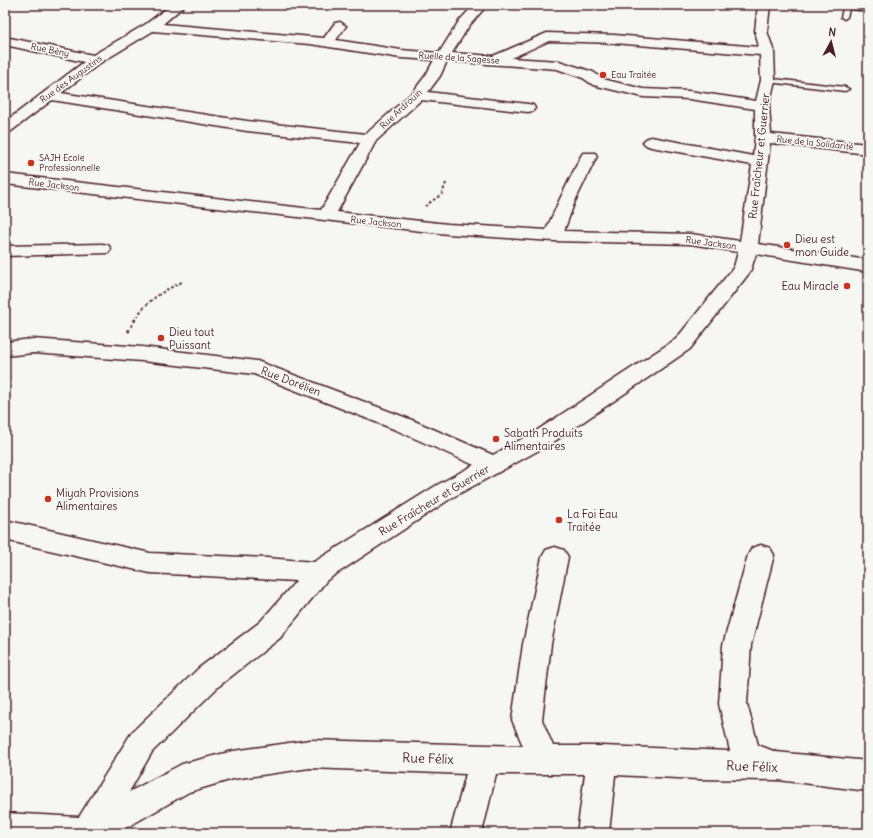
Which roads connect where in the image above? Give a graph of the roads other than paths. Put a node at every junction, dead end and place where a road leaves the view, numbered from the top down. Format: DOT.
graph roads {
  1 [pos="179,5"];
  2 [pos="480,5"];
  3 [pos="764,5"];
  4 [pos="847,5"];
  5 [pos="851,5"];
  6 [pos="868,6"];
  7 [pos="844,17"];
  8 [pos="340,26"];
  9 [pos="151,27"];
  10 [pos="5,41"];
  11 [pos="327,43"];
  12 [pos="767,52"];
  13 [pos="444,56"];
  14 [pos="95,60"];
  15 [pos="495,60"];
  16 [pos="768,80"];
  17 [pos="846,89"];
  18 [pos="48,95"];
  19 [pos="418,95"];
  20 [pos="762,106"];
  21 [pos="528,108"];
  22 [pos="5,129"];
  23 [pos="763,138"];
  24 [pos="370,139"];
  25 [pos="651,142"];
  26 [pos="868,149"];
  27 [pos="589,156"];
  28 [pos="760,162"];
  29 [pos="5,179"];
  30 [pos="326,216"];
  31 [pos="553,236"];
  32 [pos="102,249"];
  33 [pos="748,249"];
  34 [pos="5,251"];
  35 [pos="868,266"];
  36 [pos="5,348"];
  37 [pos="493,464"];
  38 [pos="5,530"];
  39 [pos="761,555"];
  40 [pos="555,557"];
  41 [pos="318,573"];
  42 [pos="485,760"];
  43 [pos="544,760"];
  44 [pos="602,760"];
  45 [pos="778,766"];
  46 [pos="868,776"];
  47 [pos="5,829"];
  48 [pos="87,833"];
  49 [pos="466,833"];
  50 [pos="593,833"];
  1 -- 9 [label="street, Rue des Augustins"];
  2 -- 13 [label="street, Rue Ardrouin"];
  3 -- 12 [label="street, Rue Fraîcheur et Guerrier"];
  4 -- 7 [label="lane"];
  5 -- 6 [label="street"];
  8 -- 11 [label="street"];
  9 -- 11 [label="street, Ruelle de la Sagesse"];
  9 -- 14 [label="street, Rue des Augustins"];
  10 -- 14 [label="street, Rue Bény"];
  11 -- 13 [label="street, Ruelle de la Sagesse"];
  12 -- 15 [label="street"];
  12 -- 16 [label="street, Rue Fraîcheur et Guerrier"];
  13 -- 15 [label="street, Ruelle de la Sagesse"];
  13 -- 19 [label="street, Rue Ardrouin"];
  14 -- 18 [label="street, Rue des Augustins"];
  15 -- 20 [label="street, Ruelle de la Sagesse"];
  16 -- 17 [label="lane"];
  16 -- 20 [label="street, Rue Fraîcheur et Guerrier"];
  18 -- 22 [label="street, Rue des Augustins"];
  18 -- 24 [label="street"];
  19 -- 21 [label="street"];
  19 -- 24 [label="street, Rue Ardrouin"];
  20 -- 23 [label="street, Rue Fraîcheur et Guerrier"];
  23 -- 26 [label="street, Rue de la Solidarité"];
  23 -- 28 [label="street, Rue Fraîcheur et Guerrier"];
  24 -- 30 [label="street, Rue Ardrouin"];
  25 -- 28 [label="street"];
  27 -- 31 [label="street"];
  28 -- 33 [label="street, Rue Fraîcheur et Guerrier"];
  29 -- 30 [label="street, Rue Jackson"];
  30 -- 31 [label="street, Rue Jackson"];
  31 -- 33 [label="street, Rue Jackson"];
  32 -- 34 [label="street"];
  33 -- 35 [label="street, Rue Jackson"];
  33 -- 37 [label="street, Rue Fraîcheur et Guerrier"];
  36 -- 37 [label="street, Rue Dorélien"];
  37 -- 41 [label="street, Rue Fraîcheur et Guerrier"];
  38 -- 41 [label="street"];
  39 -- 45 [label="street"];
  40 -- 43 [label="street"];
  41 -- 48 [label="street, Rue Fraîcheur et Guerrier"];
  42 -- 43 [label="street, Rue Félix"];
  42 -- 48 [label="street, Rue Félix"];
  42 -- 49 [label="street"];
  43 -- 44 [label="street, Rue Félix"];
  44 -- 45 [label="street, Rue Félix"];
  44 -- 50 [label="street"];
  45 -- 46 [label="street, Rue Félix"];
  47 -- 48 [label="street"];
}
